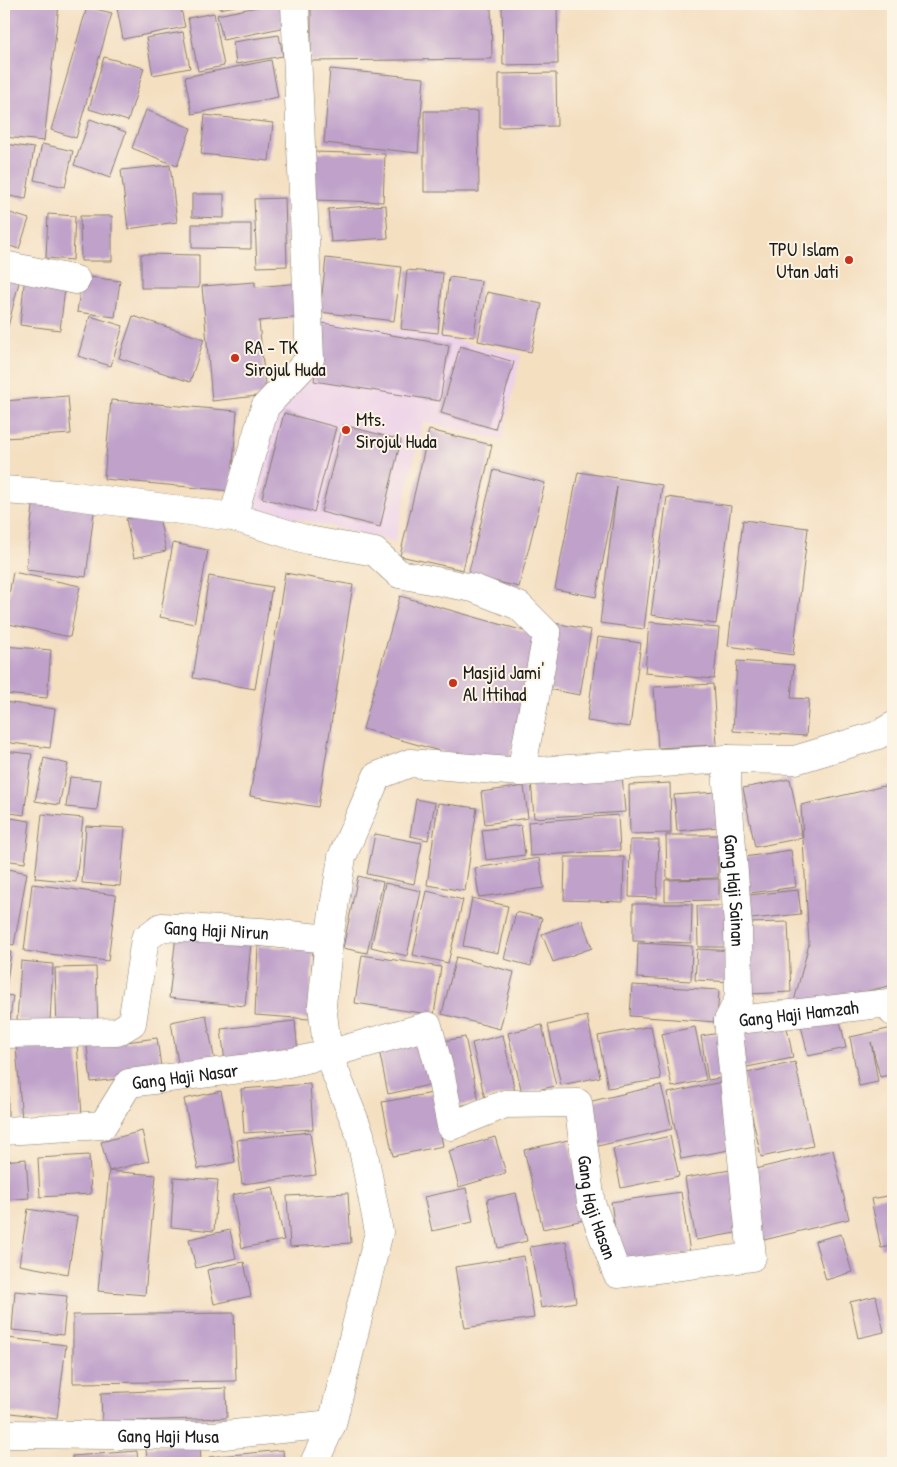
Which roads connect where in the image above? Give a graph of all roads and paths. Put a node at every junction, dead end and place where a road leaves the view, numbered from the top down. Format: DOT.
graph roads {
  1 [pos="295,4"];
  2 [pos="4,265"];
  3 [pos="76,280"];
  4 [pos="4,490"];
  5 [pos="233,517"];
  6 [pos="893,726"];
  7 [pos="727,759"];
  8 [pos="521,772"];
  9 [pos="329,939"];
  10 [pos="893,1012"];
  11 [pos="728,1021"];
  12 [pos="4,1034"];
  13 [pos="328,1054"];
  14 [pos="4,1131"];
  15 [pos="332,1424"];
  16 [pos="4,1434"];
  17 [pos="314,1463"];
  1 -- 5 [label="street"];
  2 -- 3 [label="street"];
  4 -- 5 [label="street"];
  5 -- 8 [label="street"];
  6 -- 7 [label="street"];
  7 -- 8 [label="street"];
  7 -- 11 [label="street, Gang Haji Sainan"];
  8 -- 9 [label="street"];
  9 -- 12 [label="street, Gang Haji Nirun"];
  9 -- 13 [label="street"];
  10 -- 11 [label="street, Gang Haji Hamzah"];
  11 -- 13 [label="street, Gang Haji Hasan"];
  13 -- 14 [label="street, Gang Haji Nasar"];
  13 -- 15 [label="street"];
  15 -- 16 [label="street, Gang Haji Musa"];
  15 -- 17 [label="street"];
}
